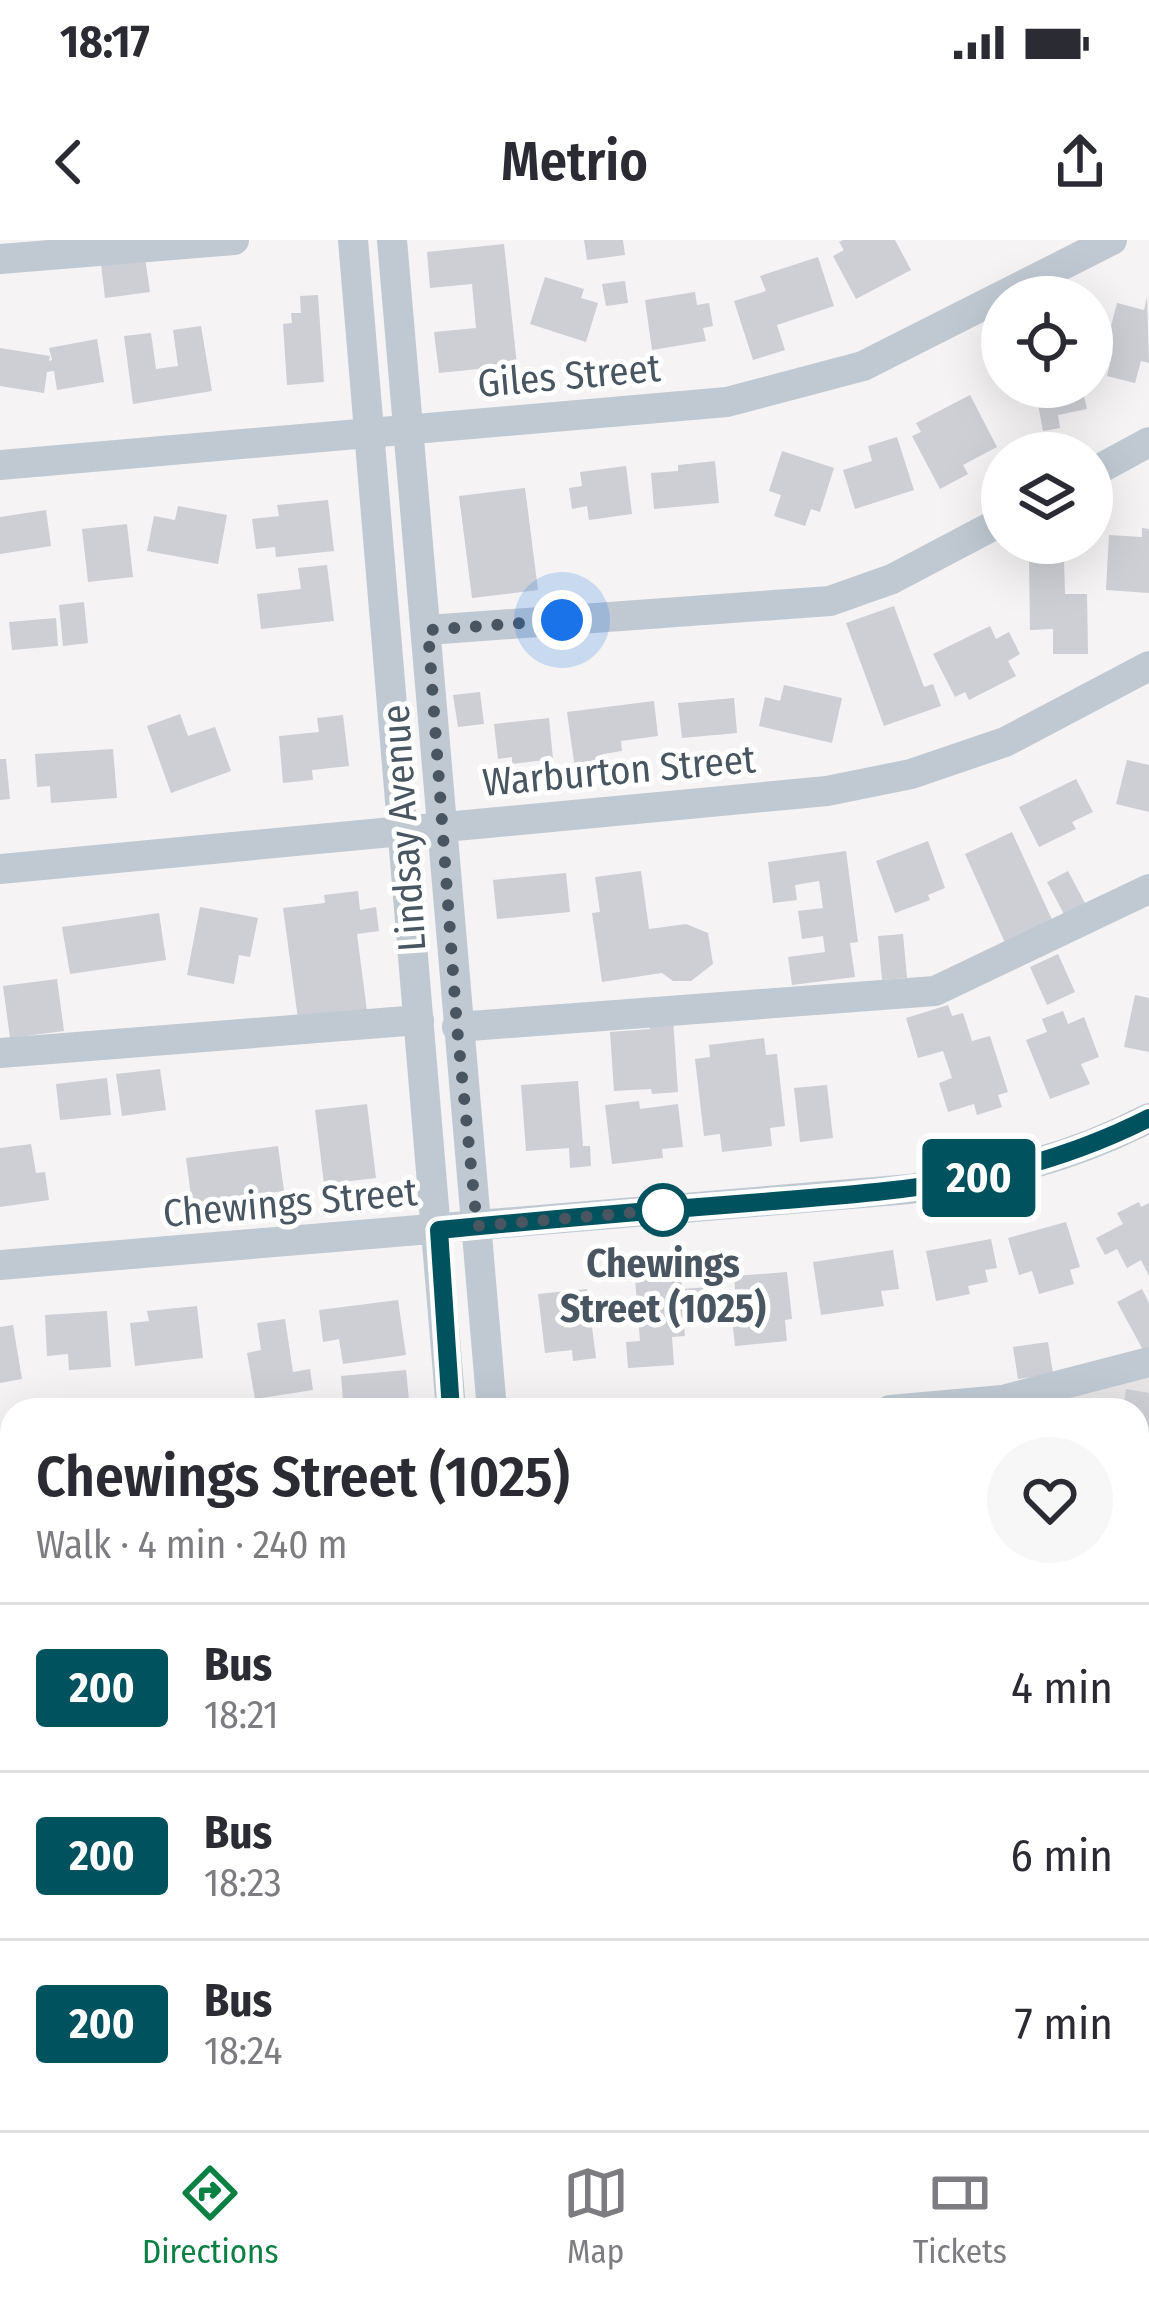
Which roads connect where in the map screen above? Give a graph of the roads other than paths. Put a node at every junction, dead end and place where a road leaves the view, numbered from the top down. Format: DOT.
graph roads {
  1 [pos="234,240"];
  2 [pos="352,240"];
  3 [pos="392,240"];
  4 [pos="1112,240"];
  5 [pos="0,259"];
  6 [pos="407,429"];
  7 [pos="367,431"];
  8 [pos="1149,442"];
  9 [pos="1113,462"];
  10 [pos="0,465"];
  11 [pos="981,532"];
  12 [pos="428,630"];
  13 [pos="1149,666"];
  14 [pos="443,826"];
  15 [pos="403,830"];
  16 [pos="0,868"];
  17 [pos="1149,889"];
  18 [pos="419,1020"];
  19 [pos="457,1027"];
  20 [pos="0,1053"];
  21 [pos="1149,1118"];
  22 [pos="477,1226"];
  23 [pos="439,1230"];
  24 [pos="0,1265"];
  25 [pos="1149,1362"];
  26 [pos="450,1398"];
  27 [pos="491,1398"];
  28 [pos="1011,1398"];
  1 -- 5 [label="street"];
  2 -- 7 [label="street, Lindsay Avenue"];
  3 -- 6 [label="street, Lindsay Avenue"];
  4 -- 6 [label="street, Giles Street"];
  6 -- 7 [label="street, Giles Street"];
  6 -- 12 [label="street, Lindsay Avenue"];
  7 -- 10 [label="street, Giles Street"];
  7 -- 15 [label="street, Lindsay Avenue"];
  8 -- 9 [label="street"];
  11 -- 12 [label="street"];
  12 -- 14 [label="street, Lindsay Avenue"];
  13 -- 14 [label="street, Warburton Street"];
  14 -- 15 [label="street, Warburton Street"];
  14 -- 19 [label="street, Lindsay Avenue"];
  15 -- 16 [label="street, Warburton Street"];
  15 -- 18 [label="street, Lindsay Avenue"];
  17 -- 19 [label="street"];
  18 -- 20 [label="street"];
  18 -- 23 [label="street, Lindsay Avenue"];
  19 -- 22 [label="street, Lindsay Avenue"];
  21 -- 22 [label="street, Chewings Street"];
  22 -- 23 [label="street, Chewings Street"];
  22 -- 27 [label="street, Lindsay Avenue"];
  23 -- 24 [label="street, Chewings Street"];
  23 -- 26 [label="street, Lindsay Avenue"];
  25 -- 28 [label="street"];
}
